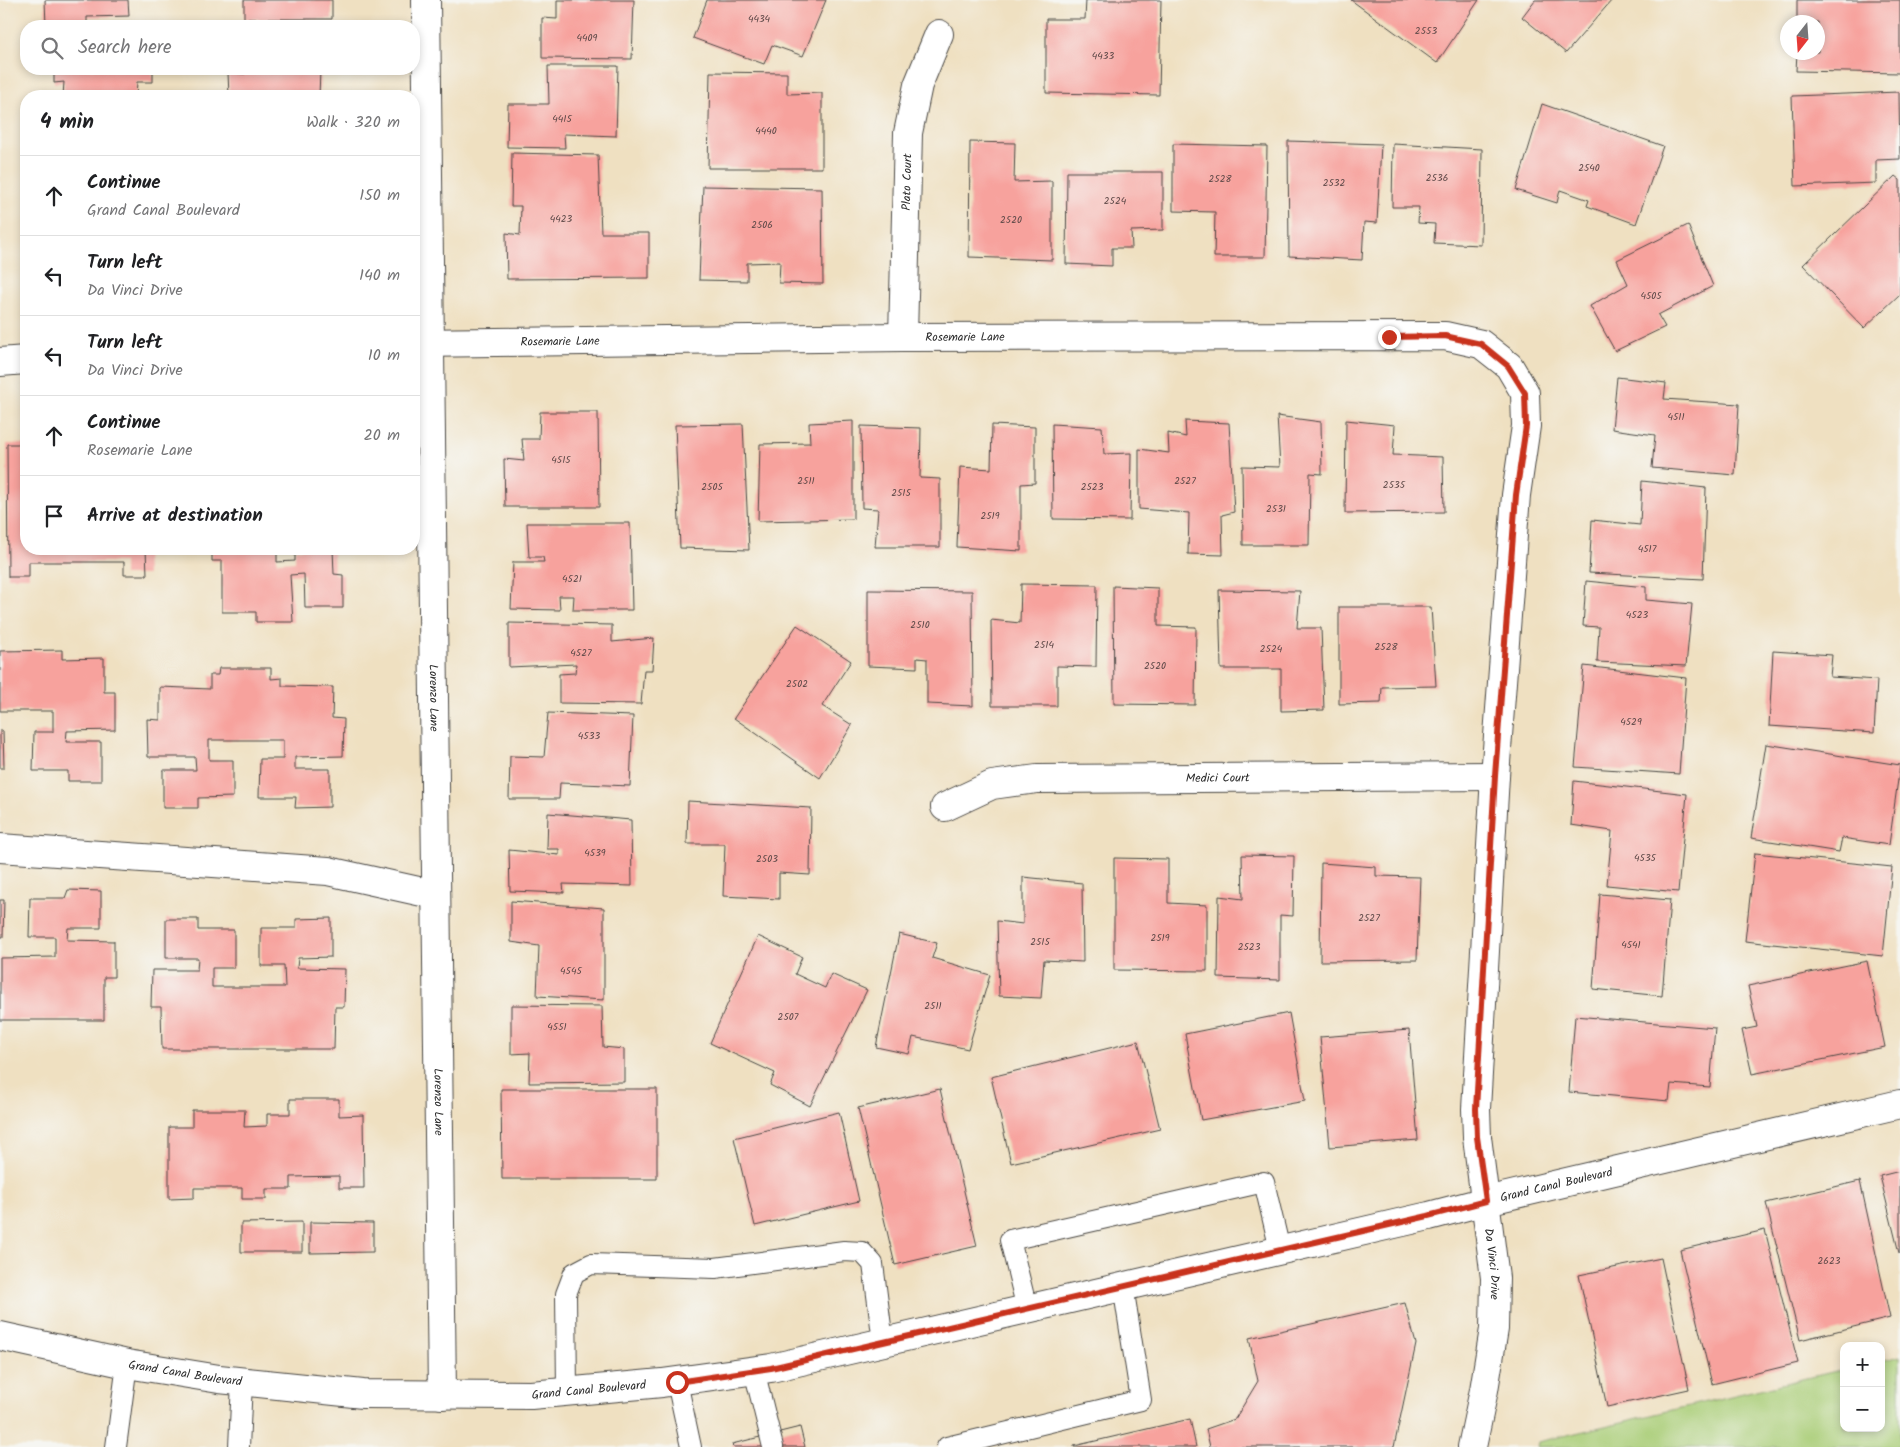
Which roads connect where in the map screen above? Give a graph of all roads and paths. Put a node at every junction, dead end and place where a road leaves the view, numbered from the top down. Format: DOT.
graph roads {
  1 [pos="426,0"];
  2 [pos="940,34"];
  3 [pos="903,337"];
  4 [pos="421,343"];
  5 [pos="20,360"];
  6 [pos="0,362"];
  7 [pos="1508,366"];
  8 [pos="1495,776"];
  9 [pos="945,807"];
  10 [pos="0,848"];
  11 [pos="436,895"];
  12 [pos="1900,1104"];
  13 [pos="1486,1201"];
  14 [pos="1280,1250"];
  15 [pos="1123,1286"];
  16 [pos="1027,1308"];
  17 [pos="0,1336"];
  18 [pos="884,1342"];
  19 [pos="127,1364"];
  20 [pos="754,1370"];
  21 [pos="242,1382"];
  22 [pos="677,1382"];
  23 [pos="567,1391"];
  24 [pos="442,1395"];
  25 [pos="116,1447"];
  26 [pos="238,1447"];
  27 [pos="691,1447"];
  28 [pos="773,1447"];
  29 [pos="947,1447"];
  30 [pos="1472,1447"];
  1 -- 4 [label="street, Lorenzo Lane"];
  2 -- 3 [label="street, Plato Court"];
  3 -- 4 [label="street, Rosemarie Lane"];
  3 -- 7 [label="street, Rosemarie Lane"];
  4 -- 11 [label="street, Lorenzo Lane"];
  5 -- 6 [label="street"];
  7 -- 8 [label="street, Da Vinci Drive"];
  8 -- 9 [label="street, Medici Court"];
  8 -- 13 [label="street, Da Vinci Drive"];
  10 -- 11 [label="street"];
  11 -- 24 [label="street, Lorenzo Lane"];
  12 -- 13 [label="street, Grand Canal Boulevard"];
  13 -- 14 [label="street, Grand Canal Boulevard"];
  13 -- 30 [label="street, Da Vinci Drive"];
  14 -- 15 [label="street, Grand Canal Boulevard"];
  14 -- 16 [label="lane"];
  15 -- 16 [label="street, Grand Canal Boulevard"];
  15 -- 29 [label="lane"];
  16 -- 18 [label="street, Grand Canal Boulevard"];
  17 -- 19 [label="street, Grand Canal Boulevard"];
  18 -- 20 [label="street, Grand Canal Boulevard"];
  18 -- 23 [label="lane"];
  19 -- 21 [label="street, Grand Canal Boulevard"];
  19 -- 25 [label="lane"];
  20 -- 22 [label="street, Grand Canal Boulevard"];
  20 -- 28 [label="lane"];
  21 -- 24 [label="street, Grand Canal Boulevard"];
  21 -- 26 [label="lane"];
  22 -- 23 [label="street, Grand Canal Boulevard"];
  22 -- 27 [label="lane"];
  23 -- 24 [label="street, Grand Canal Boulevard"];
}
